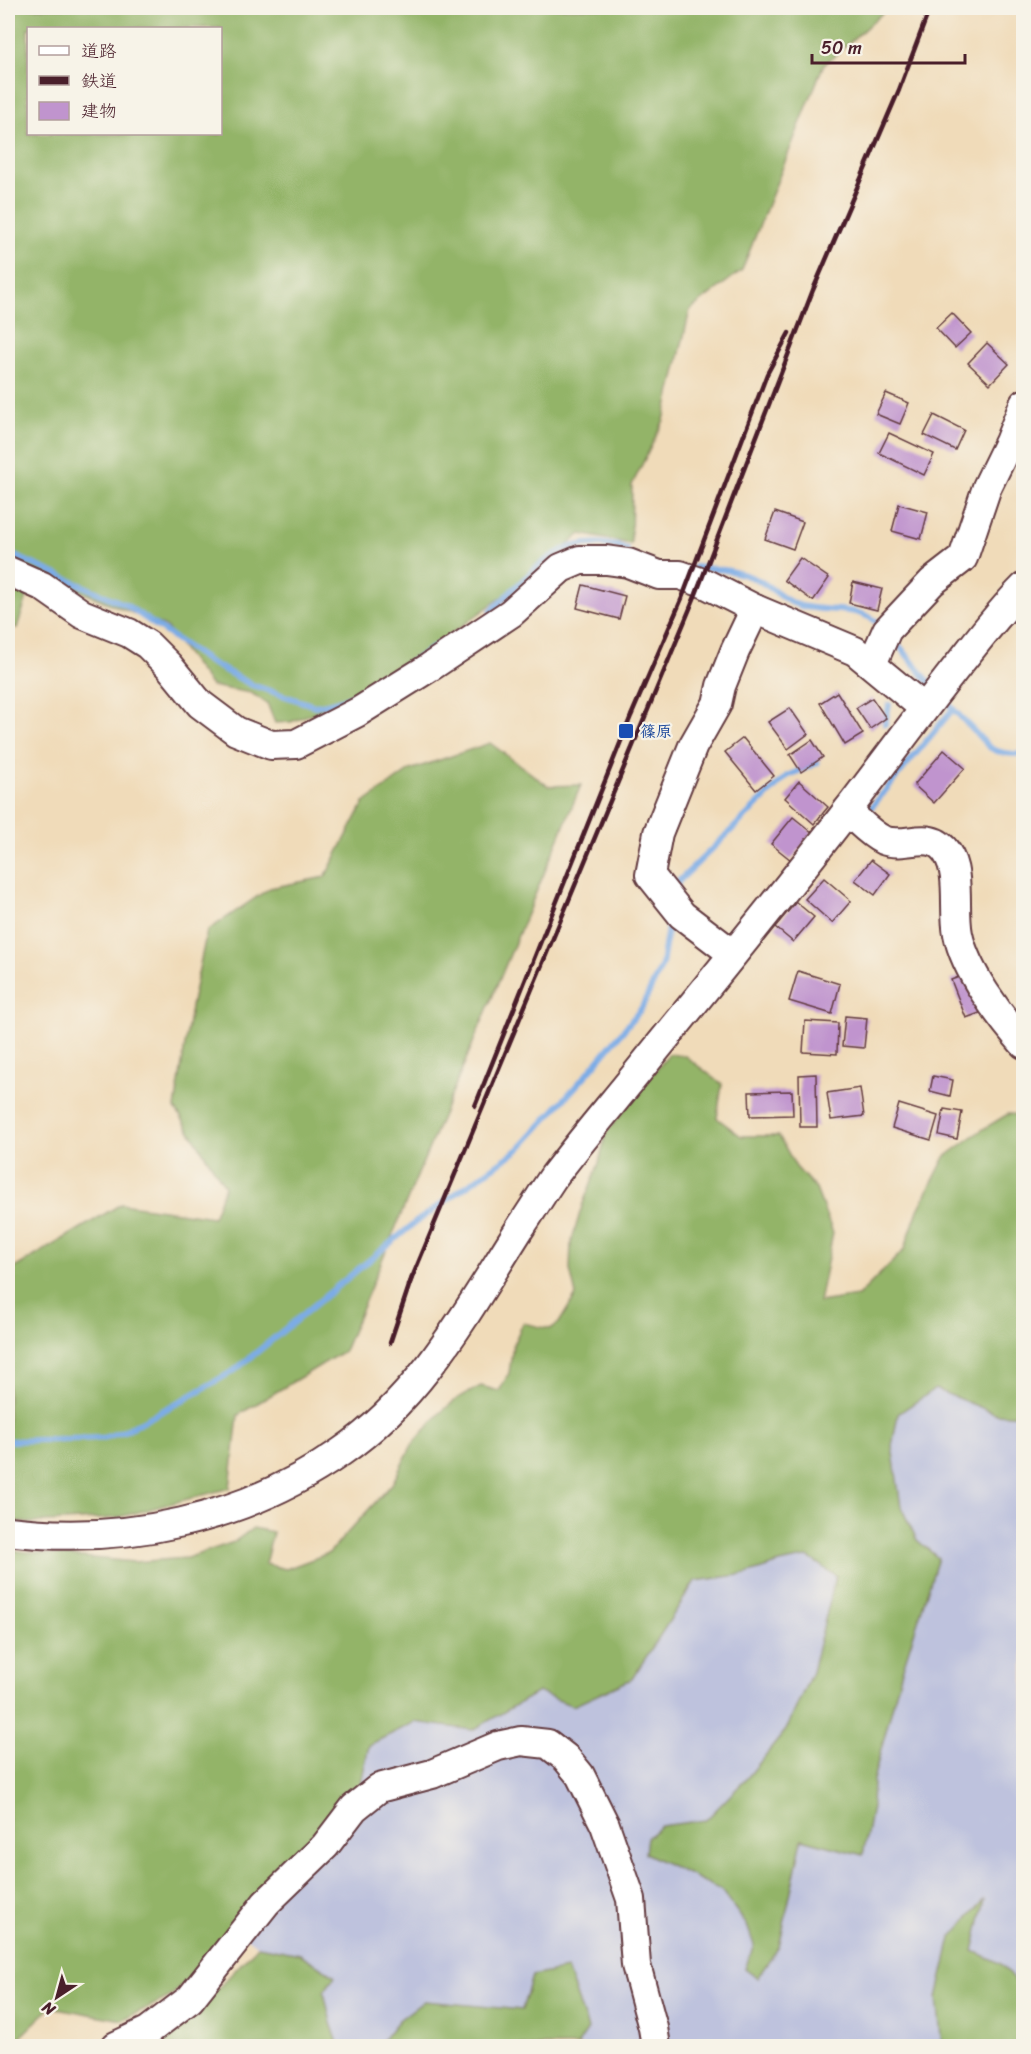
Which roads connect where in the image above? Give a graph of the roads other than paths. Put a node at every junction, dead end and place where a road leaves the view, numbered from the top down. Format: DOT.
graph roads {
  1 [pos="1023,404"];
  2 [pos="8,572"];
  3 [pos="1023,587"];
  4 [pos="755,609"];
  5 [pos="872,664"];
  6 [pos="924,708"];
  7 [pos="847,811"];
  8 [pos="733,954"];
  9 [pos="1023,1044"];
  10 [pos="8,1531"];
  11 [pos="116,2046"];
  12 [pos="656,2046"];
  1 -- 5 [label="street"];
  2 -- 4 [label="street"];
  3 -- 6 [label="street"];
  4 -- 5 [label="street"];
  4 -- 8 [label="street"];
  5 -- 6 [label="street"];
  6 -- 7 [label="street"];
  7 -- 8 [label="street"];
  7 -- 9 [label="street"];
  8 -- 10 [label="street"];
  11 -- 12 [label="street"];
}
